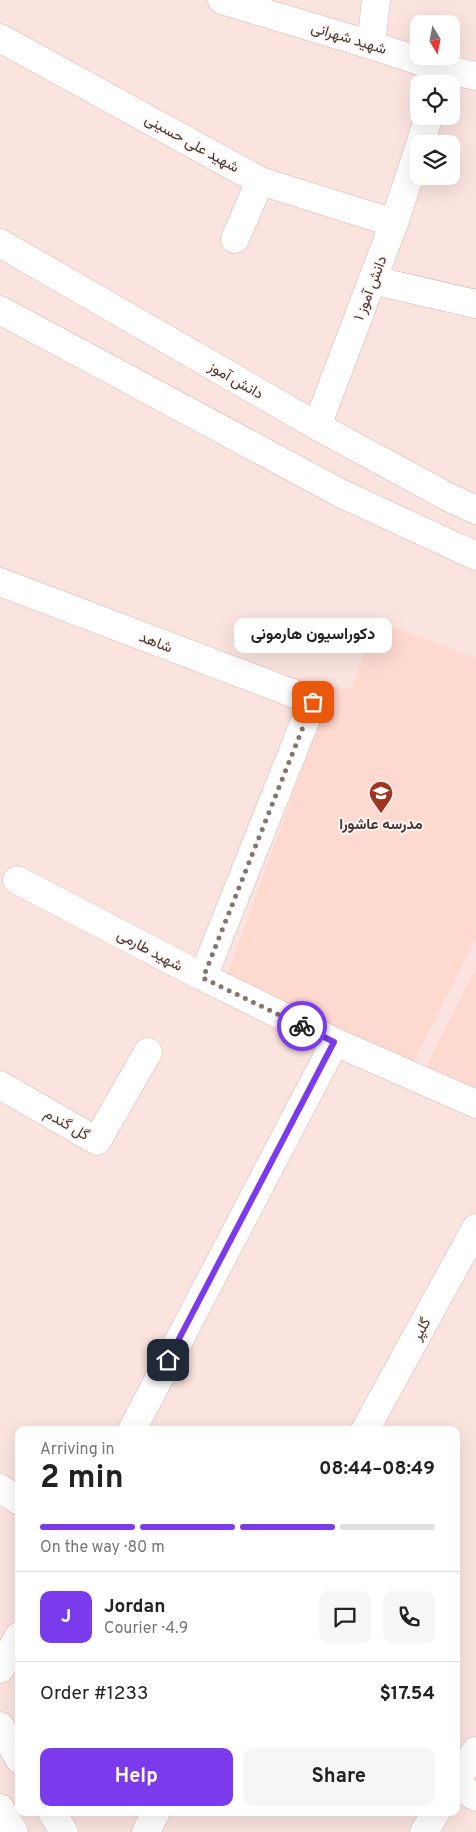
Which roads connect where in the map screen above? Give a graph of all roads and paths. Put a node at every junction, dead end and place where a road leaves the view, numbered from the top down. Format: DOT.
graph roads {
  1 [pos="222,0"];
  2 [pos="376,0"];
  3 [pos="0,38"];
  4 [pos="371,45"];
  5 [pos="440,75"];
  6 [pos="460,76"];
  7 [pos="476,76"];
  8 [pos="410,175"];
  9 [pos="260,181"];
  10 [pos="394,223"];
  11 [pos="234,239"];
  12 [pos="0,243"];
  13 [pos="372,280"];
  14 [pos="476,304"];
  15 [pos="0,310"];
  16 [pos="316,426"];
  17 [pos="476,510"];
  18 [pos="476,556"];
  19 [pos="0,582"];
  20 [pos="17,880"];
  21 [pos="203,978"];
  22 [pos="334,1042"];
  23 [pos="148,1052"];
  24 [pos="0,1085"];
  25 [pos="476,1104"];
  26 [pos="476,1228"];
  27 [pos="134,1426"];
  28 [pos="367,1426"];
  29 [pos="0,1488"];
  30 [pos="15,1498"];
  31 [pos="15,1643"];
  32 [pos="0,1669"];
  33 [pos="0,1726"];
  34 [pos="476,1751"];
  35 [pos="15,1752"];
  36 [pos="460,1775"];
  37 [pos="460,1787"];
  38 [pos="476,1797"];
  39 [pos="0,1808"];
  40 [pos="54,1816"];
  41 [pos="154,1816"];
  42 [pos="434,1816"];
  43 [pos="14,1832"];
  44 [pos="64,1832"];
  45 [pos="146,1832"];
  46 [pos="424,1832"];
  1 -- 4 [label="street, شهید شهرانی"];
  2 -- 4 [label="street"];
  3 -- 9 [label="street, شهید علی حسینی"];
  4 -- 5 [label="street, شهید شهرانی"];
  6 -- 7 [label="street, شهید شهرانی"];
  8 -- 10 [label="street, دانش آموز ۱"];
  9 -- 10 [label="street, شهید علی حسینی"];
  9 -- 11 [label="street"];
  10 -- 13 [label="street, دانش آموز ۱"];
  12 -- 16 [label="street, دانش آموز"];
  13 -- 14 [label="street"];
  13 -- 16 [label="street, دانش آموز ۱"];
  15 -- 18 [label="street"];
  16 -- 17 [label="street, دانش آموز"];
  19 -- 21 [label="street, شاهد"];
  20 -- 21 [label="street, شهید طارمی"];
  21 -- 22 [label="street, شهید طارمی"];
  22 -- 25 [label="street, شهید طارمی"];
  22 -- 27 [label="street"];
  23 -- 24 [label="street, گل گندم"];
  26 -- 28 [label="street, گلپر"];
  29 -- 30 [label="street"];
  31 -- 32 [label="street"];
  33 -- 35 [label="street"];
  34 -- 36 [label="street"];
  37 -- 38 [label="street"];
  39 -- 43 [label="street"];
  40 -- 44 [label="street"];
  41 -- 45 [label="street"];
  42 -- 46 [label="street"];
}
